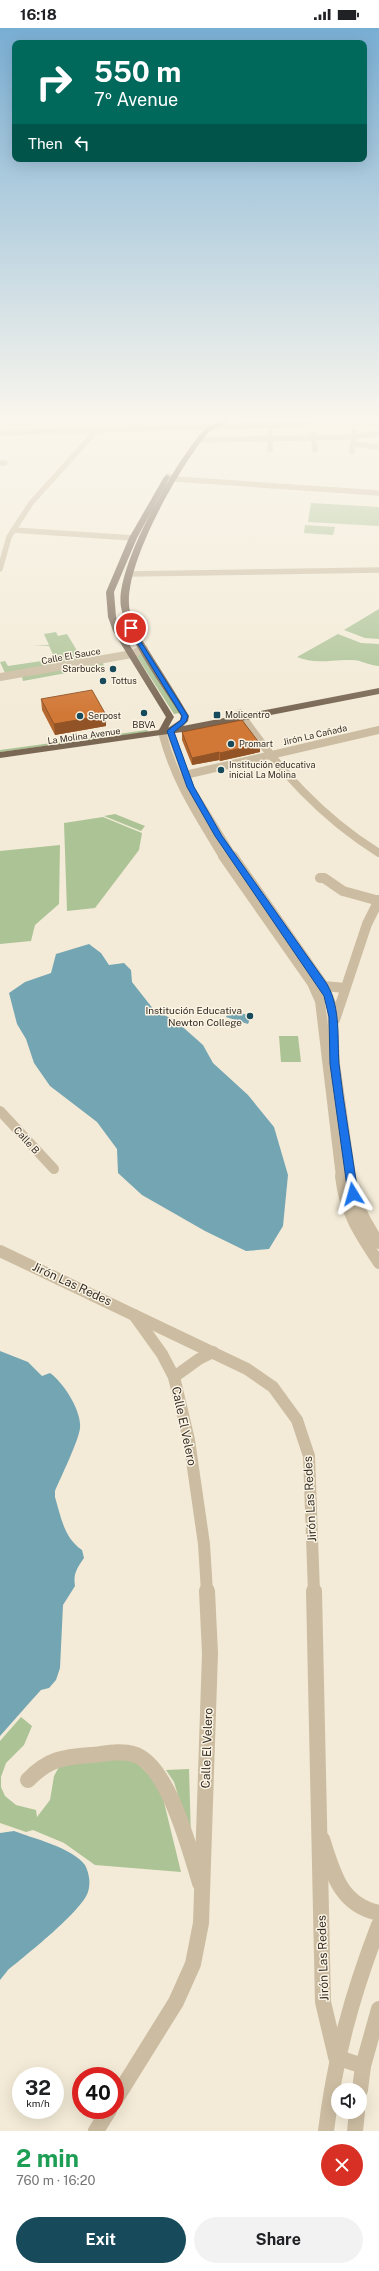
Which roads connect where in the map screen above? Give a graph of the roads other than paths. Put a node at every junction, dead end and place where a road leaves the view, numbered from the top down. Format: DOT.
graph roads {
  1 [pos="22,517"];
  2 [pos="144,517"];
  3 [pos="155,517"];
  4 [pos="14,530"];
  5 [pos="133,538"];
  6 [pos="121,565"];
  7 [pos="132,566"];
  8 [pos="0,569"];
  9 [pos="379,570"];
  10 [pos="128,574"];
  11 [pos="144,649"];
  12 [pos="132,654"];
  13 [pos="0,677"];
  14 [pos="379,686"];
  15 [pos="379,691"];
  16 [pos="241,715"];
  17 [pos="184,721"];
  18 [pos="167,729"];
  19 [pos="379,730"];
  20 [pos="0,748"];
  21 [pos="272,754"];
  22 [pos="0,755"];
  23 [pos="185,775"];
  24 [pos="379,853"];
  25 [pos="320,878"];
  26 [pos="379,900"];
  27 [pos="324,986"];
  28 [pos="345,988"];
  29 [pos="333,1028"];
  30 [pos="326,1044"];
  31 [pos="0,1111"];
  32 [pos="54,1169"];
  33 [pos="379,1243"];
  34 [pos="0,1250"];
  35 [pos="379,1263"];
  36 [pos="131,1312"];
  37 [pos="213,1352"];
  38 [pos="174,1377"];
  39 [pos="28,1780"];
  40 [pos="319,1831"];
  41 [pos="202,1889"];
  42 [pos="379,1913"];
  43 [pos="379,1926"];
  44 [pos="379,2009"];
  45 [pos="336,2057"];
  46 [pos="363,2066"];
  47 [pos="361,2083"];
  48 [pos="124,2086"];
  49 [pos="103,2119"];
  50 [pos="356,2119"];
  51 [pos="96,2131"];
  52 [pos="326,2131"];
  53 [pos="355,2131"];
  1 -- 4 [label="street"];
  2 -- 5 [label="main road"];
  3 -- 7 [label="main road"];
  4 -- 5 [label="street"];
  4 -- 8 [label="street"];
  5 -- 6 [label="main road"];
  6 -- 7 [label="main road"];
  6 -- 12 [label="main road"];
  7 -- 10 [label="main road"];
  9 -- 10 [label="street"];
  10 -- 11 [label="main road"];
  11 -- 12 [label="street, Calle El Sauce"];
  11 -- 17 [label="main road"];
  12 -- 13 [label="street, Calle El Sauce"];
  12 -- 18 [label="main road"];
  14 -- 16 [label="main road"];
  15 -- 16 [label="main road"];
  16 -- 17 [label="main road"];
  16 -- 18 [label="main road"];
  16 -- 21 [label="street"];
  17 -- 18 [label="main road"];
  18 -- 20 [label="main road, La Molina Avenue"];
  18 -- 22 [label="main road, La Molina Avenue"];
  18 -- 23 [label="street"];
  18 -- 30 [label="street"];
  19 -- 21 [label="street, Jirón La Cañada"];
  21 -- 23 [label="street, Jirón La Cañada"];
  21 -- 24 [label="street"];
  23 -- 27 [label="street"];
  25 -- 26 [label="street"];
  26 -- 28 [label="street"];
  27 -- 28 [label="street"];
  27 -- 29 [label="street"];
  28 -- 29 [label="street"];
  29 -- 30 [label="street"];
  29 -- 33 [label="street"];
  30 -- 35 [label="street"];
  31 -- 32 [label="street, Calle B"];
  34 -- 36 [label="street, Jirón Las Redes"];
  36 -- 37 [label="street, Jirón Las Redes"];
  36 -- 38 [label="street, Calle El Velero"];
  37 -- 38 [label="street, Calle El Velero"];
  37 -- 40 [label="street, Jirón Las Redes"];
  38 -- 41 [label="street, Calle El Velero"];
  39 -- 41 [label="street"];
  40 -- 42 [label="street, Jirón Las Redes"];
  40 -- 45 [label="street, Jirón Las Redes"];
  41 -- 48 [label="street, Calle El Velero"];
  43 -- 45 [label="street"];
  44 -- 46 [label="street"];
  45 -- 46 [label="street"];
  45 -- 52 [label="street"];
  46 -- 47 [label="street"];
  49 -- 51 [label="street"];
  50 -- 53 [label="street"];
}
